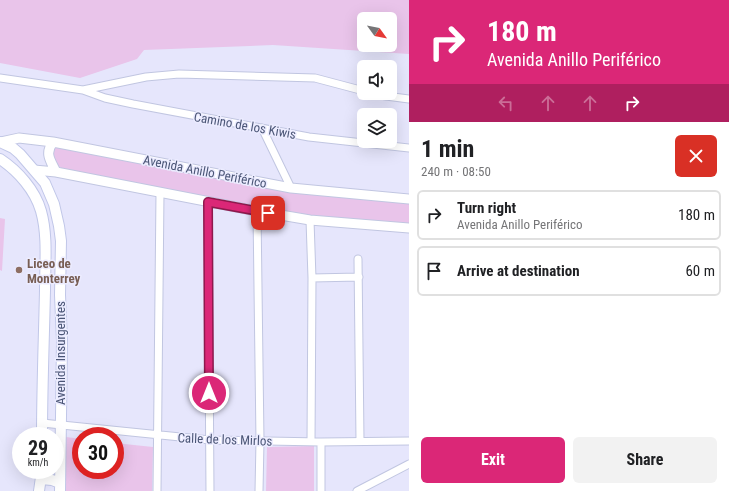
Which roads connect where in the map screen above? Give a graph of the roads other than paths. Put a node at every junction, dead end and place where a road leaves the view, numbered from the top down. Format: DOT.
graph roads {
  1 [pos="0,78"];
  2 [pos="357,89"];
  3 [pos="83,90"];
  4 [pos="397,97"];
  5 [pos="409,99"];
  6 [pos="262,128"];
  7 [pos="1,142"];
  8 [pos="53,142"];
  9 [pos="409,148"];
  10 [pos="0,159"];
  11 [pos="34,170"];
  12 [pos="56,172"];
  13 [pos="291,188"];
  14 [pos="160,193"];
  15 [pos="409,199"];
  16 [pos="208,202"];
  17 [pos="257,211"];
  18 [pos="310,220"];
  19 [pos="409,228"];
  20 [pos="358,259"];
  21 [pos="359,277"];
  22 [pos="312,278"];
  23 [pos="42,423"];
  24 [pos="60,425"];
  25 [pos="42,427"];
  26 [pos="158,435"];
  27 [pos="210,440"];
  28 [pos="260,441"];
  29 [pos="360,441"];
  30 [pos="409,441"];
  31 [pos="311,442"];
  32 [pos="321,442"];
  33 [pos="409,464"];
  34 [pos="41,479"];
  35 [pos="50,479"];
  36 [pos="60,487"];
  37 [pos="40,491"];
  38 [pos="157,491"];
  39 [pos="210,491"];
  40 [pos="259,491"];
  41 [pos="321,491"];
  42 [pos="357,491"];
  1 -- 3 [label="street, Camino de los Kiwis"];
  2 -- 3 [label="street, Camino de los Kiwis"];
  3 -- 6 [label="street, Camino de los Kiwis"];
  4 -- 5 [label="street"];
  6 -- 9 [label="street, Camino de los Kiwis"];
  6 -- 13 [label="street"];
  7 -- 8 [label="street, Avenida Anillo Periférico"];
  7 -- 11 [label="main road, Avenida Insurgentes"];
  8 -- 12 [label="street"];
  8 -- 13 [label="street, Avenida Anillo Periférico"];
  10 -- 23 [label="main road, Avenida Insurgentes"];
  11 -- 12 [label="street"];
  11 -- 24 [label="main road, Avenida Insurgentes"];
  12 -- 14 [label="street"];
  13 -- 15 [label="street, Avenida Anillo Periférico"];
  14 -- 16 [label="street"];
  14 -- 26 [label="street"];
  16 -- 17 [label="street"];
  16 -- 27 [label="street"];
  17 -- 18 [label="street"];
  17 -- 28 [label="street"];
  18 -- 19 [label="street"];
  18 -- 22 [label="street"];
  20 -- 21 [label="street"];
  21 -- 22 [label="street"];
  21 -- 29 [label="street"];
  22 -- 31 [label="street"];
  23 -- 24 [label="street, Calle de los Mirlos"];
  23 -- 25 [label="main road, Avenida Insurgentes"];
  24 -- 26 [label="street, Calle de los Mirlos"];
  26 -- 27 [label="street, Calle de los Mirlos"];
  26 -- 38 [label="street"];
  27 -- 28 [label="street, Calle de los Mirlos"];
  27 -- 39 [label="street"];
  28 -- 31 [label="street, Calle de los Mirlos"];
  28 -- 40 [label="street"];
  29 -- 30 [label="street, Calle de los Mirlos"];
  29 -- 32 [label="street, Calle de los Mirlos"];
  31 -- 32 [label="street, Calle de los Mirlos"];
  32 -- 41 [label="street"];
  33 -- 42 [label="street"];
  34 -- 37 [label="main road"];
  35 -- 36 [label="main road"];
}
